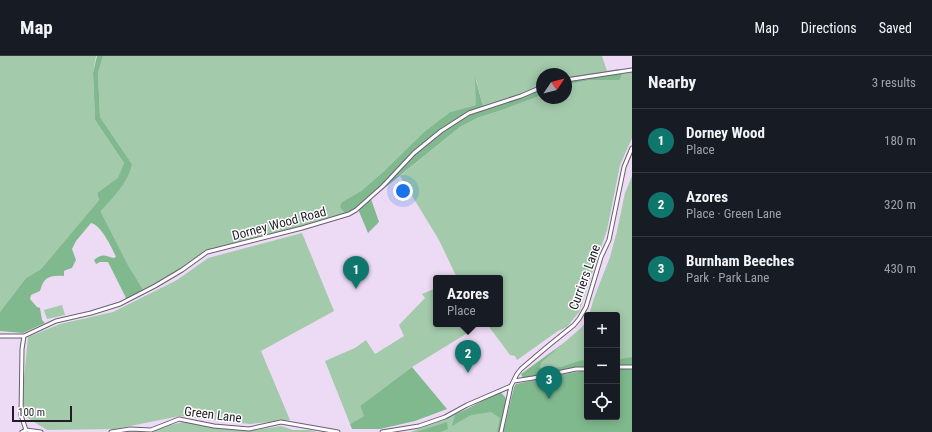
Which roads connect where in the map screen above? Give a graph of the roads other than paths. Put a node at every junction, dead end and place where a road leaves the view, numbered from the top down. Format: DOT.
graph roads {
  1 [pos="632,70"];
  2 [pos="572,79"];
  3 [pos="536,90"];
  4 [pos="632,148"];
  5 [pos="0,336"];
  6 [pos="24,336"];
  7 [pos="620,367"];
  8 [pos="632,367"];
  9 [pos="584,369"];
  10 [pos="514,381"];
  11 [pos="511,386"];
  12 [pos="26,430"];
  13 [pos="22,432"];
  14 [pos="41,432"];
  15 [pos="111,432"];
  16 [pos="338,432"];
  17 [pos="382,432"];
  18 [pos="502,432"];
  1 -- 2 [label="street"];
  3 -- 6 [label="street, Dorney Wood Road"];
  4 -- 10 [label="street, Curriers Lane"];
  5 -- 6 [label="street, Dorney Wood Road"];
  6 -- 12 [label="street"];
  7 -- 8 [label="street"];
  9 -- 10 [label="street"];
  10 -- 11 [label="street, Curriers Lane"];
  11 -- 17 [label="street"];
  11 -- 18 [label="street, Curriers Lane"];
  12 -- 13 [label="street"];
  12 -- 14 [label="street"];
  15 -- 16 [label="street, Green Lane"];
}
